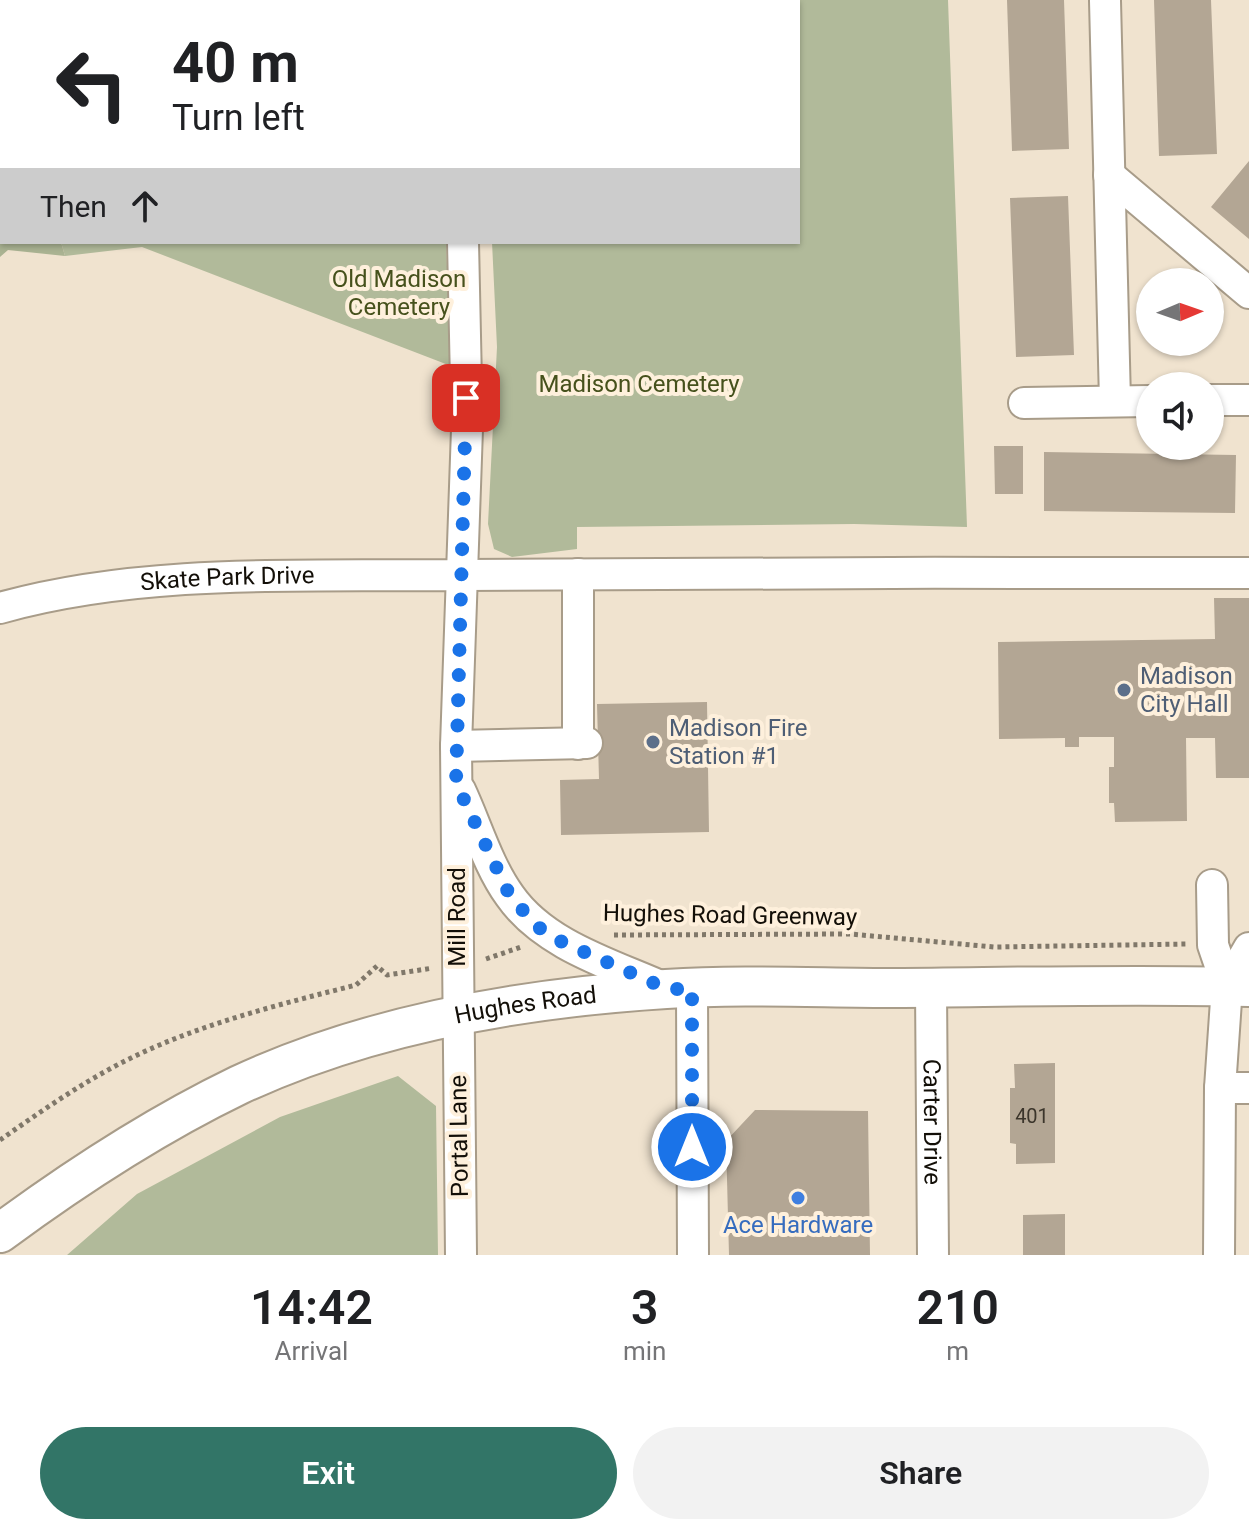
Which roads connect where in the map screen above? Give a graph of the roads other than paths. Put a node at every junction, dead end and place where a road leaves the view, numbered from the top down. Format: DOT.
graph roads {
  1 [pos="1105,1"];
  2 [pos="1109,175"];
  3 [pos="463,244"];
  4 [pos="1249,293"];
  5 [pos="1224,400"];
  6 [pos="1249,400"];
  7 [pos="1115,401"];
  8 [pos="1136,401"];
  9 [pos="1024,403"];
  10 [pos="1249,573"];
  11 [pos="578,574"];
  12 [pos="459,575"];
  13 [pos="0,608"];
  14 [pos="456,746"];
  15 [pos="456,783"];
  16 [pos="1212,885"];
  17 [pos="1249,948"];
  18 [pos="1238,986"];
  19 [pos="931,988"];
  20 [pos="679,989"];
  21 [pos="458,1016"];
  22 [pos="1235,1088"];
  23 [pos="1219,1136"];
  24 [pos="0,1233"];
  25 [pos="461,1255"];
  26 [pos="693,1255"];
  27 [pos="933,1255"];
  28 [pos="1219,1255"];
  29 [pos="1233,1255"];
  1 -- 2 [label="street"];
  2 -- 4 [label="street"];
  2 -- 7 [label="street"];
  3 -- 12 [label="street, Mill Road"];
  5 -- 6 [label="street"];
  7 -- 8 [label="street"];
  7 -- 9 [label="street"];
  10 -- 11 [label="street, Skate Park Drive"];
  11 -- 12 [label="street, Skate Park Drive"];
  11 -- 14 [label="street"];
  12 -- 13 [label="street, Skate Park Drive"];
  12 -- 14 [label="street, Mill Road"];
  14 -- 15 [label="street, Mill Road"];
  15 -- 20 [label="street"];
  15 -- 21 [label="street, Mill Road"];
  16 -- 18 [label="street"];
  17 -- 18 [label="street"];
  18 -- 19 [label="main road, Hughes Road"];
  18 -- 22 [label="street"];
  19 -- 20 [label="main road, Hughes Road"];
  19 -- 27 [label="street, Carter Drive"];
  20 -- 21 [label="main road, Hughes Road"];
  20 -- 26 [label="street"];
  21 -- 24 [label="main road, Hughes Road"];
  21 -- 25 [label="street, Portal Lane"];
  22 -- 23 [label="street"];
  23 -- 28 [label="street"];
  23 -- 29 [label="street"];
}
